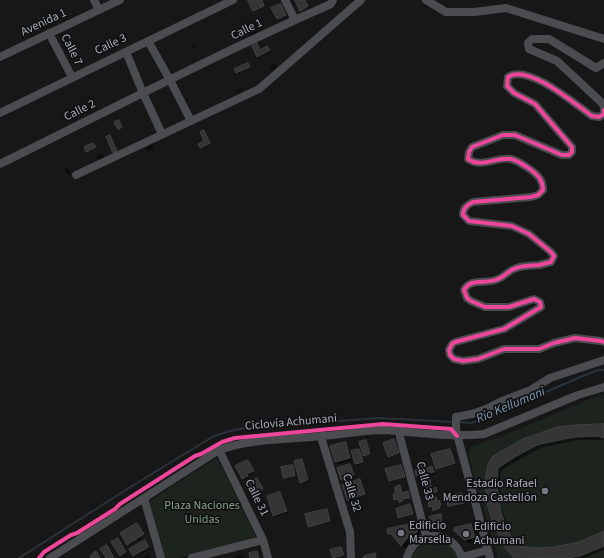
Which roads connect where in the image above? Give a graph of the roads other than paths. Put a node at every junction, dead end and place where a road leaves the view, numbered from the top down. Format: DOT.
graph roads {
  1 [pos="94,0"];
  2 [pos="120,0"];
  3 [pos="233,0"];
  4 [pos="285,0"];
  5 [pos="333,0"];
  6 [pos="361,0"];
  7 [pos="426,0"];
  8 [pos="99,10"];
  9 [pos="295,20"];
  10 [pos="49,34"];
  11 [pos="604,39"];
  12 [pos="148,41"];
  13 [pos="126,52"];
  14 [pos="0,57"];
  15 [pos="604,63"];
  16 [pos="72,77"];
  17 [pos="170,80"];
  18 [pos="143,93"];
  19 [pos="604,106"];
  20 [pos="604,110"];
  21 [pos="0,113"];
  22 [pos="191,121"];
  23 [pos="162,134"];
  24 [pos="0,164"];
  25 [pos="76,175"];
  26 [pos="604,342"];
  27 [pos="604,360"];
  28 [pos="604,387"];
  29 [pos="401,431"];
  30 [pos="457,432"];
  31 [pos="320,437"];
  32 [pos="219,450"];
  33 [pos="144,498"];
  34 [pos="426,536"];
  35 [pos="263,540"];
  36 [pos="488,550"];
  37 [pos="462,557"];
  38 [pos="50,558"];
  39 [pos="161,558"];
  40 [pos="192,558"];
  41 [pos="268,558"];
  42 [pos="351,558"];
  43 [pos="407,558"];
  44 [pos="490,558"];
  1 -- 8 [label="street"];
  2 -- 8 [label="street, Avenida 1"];
  3 -- 12 [label="street, Calle 3"];
  4 -- 9 [label="street"];
  5 -- 9 [label="street, Calle 1"];
  6 -- 22 [label="street"];
  7 -- 11 [label="street"];
  8 -- 10 [label="street, Avenida 1"];
  9 -- 17 [label="street, Calle 1"];
  10 -- 14 [label="street, Avenida 1"];
  10 -- 16 [label="street, Calle 7"];
  12 -- 13 [label="street, Calle 3"];
  12 -- 17 [label="street"];
  13 -- 16 [label="street, Calle 3"];
  13 -- 18 [label="street"];
  15 -- 19 [label="street"];
  16 -- 21 [label="street, Calle 3"];
  17 -- 18 [label="street, Calle 2"];
  17 -- 22 [label="street"];
  18 -- 23 [label="street"];
  18 -- 24 [label="street, Calle 2"];
  20 -- 26 [label="street"];
  22 -- 23 [label="street"];
  23 -- 25 [label="street"];
  27 -- 30 [label="street"];
  28 -- 30 [label="street"];
  29 -- 30 [label="street"];
  29 -- 31 [label="street"];
  29 -- 34 [label="street, Calle 33"];
  30 -- 36 [label="street"];
  31 -- 32 [label="street"];
  31 -- 42 [label="street, Calle 32"];
  32 -- 33 [label="street"];
  32 -- 35 [label="street, Calle 31"];
  33 -- 38 [label="street"];
  33 -- 39 [label="street"];
  34 -- 37 [label="street"];
  34 -- 43 [label="street"];
  35 -- 40 [label="street"];
  35 -- 41 [label="street, Calle 31"];
  36 -- 37 [label="street"];
  36 -- 44 [label="street"];
}
